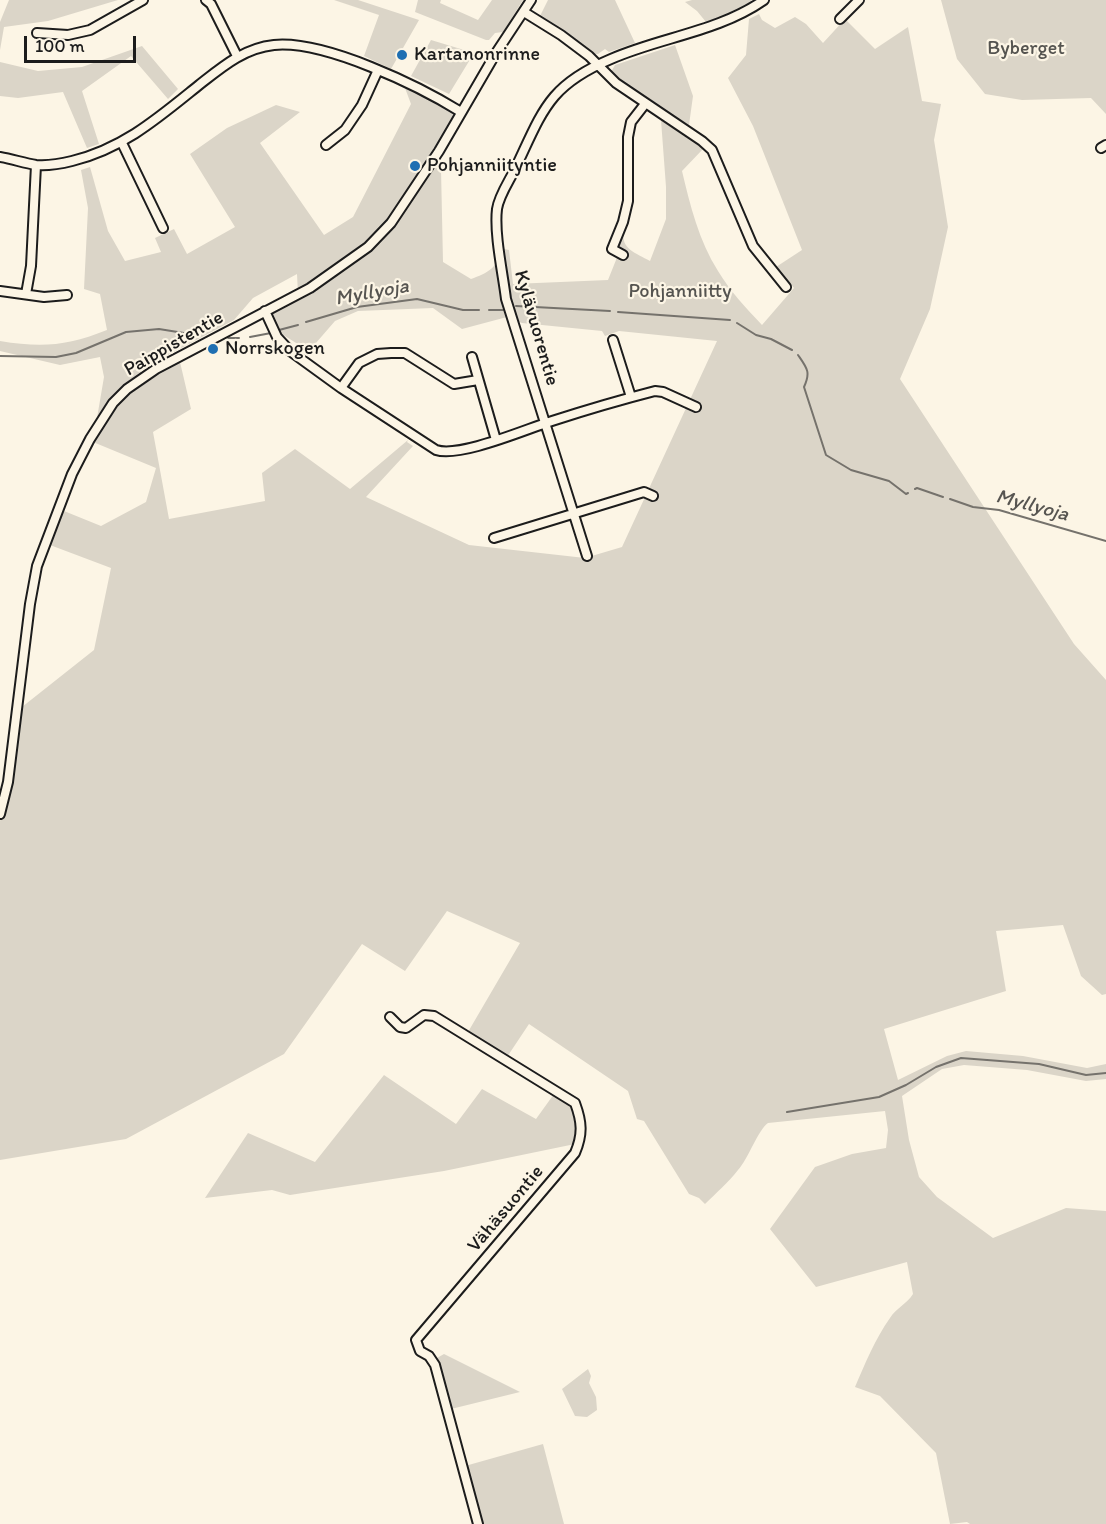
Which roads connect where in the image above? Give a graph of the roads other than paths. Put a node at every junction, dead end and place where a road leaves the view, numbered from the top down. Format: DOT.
graph roads {
  1 [pos="143,0"];
  2 [pos="206,0"];
  3 [pos="531,0"];
  4 [pos="860,0"];
  5 [pos="761,1"];
  6 [pos="524,12"];
  7 [pos="840,19"];
  8 [pos="37,33"];
  9 [pos="237,56"];
  10 [pos="598,66"];
  11 [pos="378,70"];
  12 [pos="645,104"];
  13 [pos="461,112"];
  14 [pos="122,143"];
  15 [pos="326,145"];
  16 [pos="0,157"];
  17 [pos="36,165"];
  18 [pos="164,228"];
  19 [pos="623,255"];
  20 [pos="786,287"];
  21 [pos="0,291"];
  22 [pos="26,294"];
  23 [pos="67,295"];
  24 [pos="265,311"];
  25 [pos="613,339"];
  26 [pos="472,357"];
  27 [pos="478,380"];
  28 [pos="341,388"];
  29 [pos="631,397"];
  30 [pos="696,407"];
  31 [pos="546,423"];
  32 [pos="496,440"];
  33 [pos="653,496"];
  34 [pos="574,513"];
  35 [pos="494,538"];
  36 [pos="587,556"];
  37 [pos="0,814"];
  38 [pos="390,1017"];
  39 [pos="478,1524"];
  1 -- 8 [label="street"];
  2 -- 9 [label="street"];
  3 -- 6 [label="street, Paippistentie"];
  4 -- 7 [label="street"];
  5 -- 10 [label="street, Kylävuorentie"];
  6 -- 10 [label="street"];
  6 -- 13 [label="street, Paippistentie"];
  9 -- 11 [label="street"];
  9 -- 14 [label="street"];
  10 -- 12 [label="street"];
  10 -- 31 [label="street, Kylävuorentie"];
  11 -- 13 [label="street"];
  11 -- 15 [label="street"];
  12 -- 19 [label="street"];
  12 -- 20 [label="street"];
  13 -- 24 [label="street, Paippistentie"];
  14 -- 17 [label="street"];
  14 -- 18 [label="street"];
  16 -- 17 [label="street"];
  17 -- 22 [label="street"];
  21 -- 22 [label="street"];
  22 -- 23 [label="street"];
  24 -- 28 [label="street"];
  24 -- 37 [label="street, Paippistentie"];
  25 -- 29 [label="street"];
  26 -- 27 [label="street"];
  27 -- 28 [label="street"];
  27 -- 32 [label="street"];
  28 -- 32 [label="street"];
  29 -- 30 [label="street"];
  29 -- 31 [label="street"];
  31 -- 32 [label="street"];
  31 -- 34 [label="street, Kylävuorentie"];
  33 -- 34 [label="street"];
  34 -- 35 [label="street"];
  34 -- 36 [label="street, Kylävuorentie"];
  38 -- 39 [label="street, Vähäsuontie"];
}
